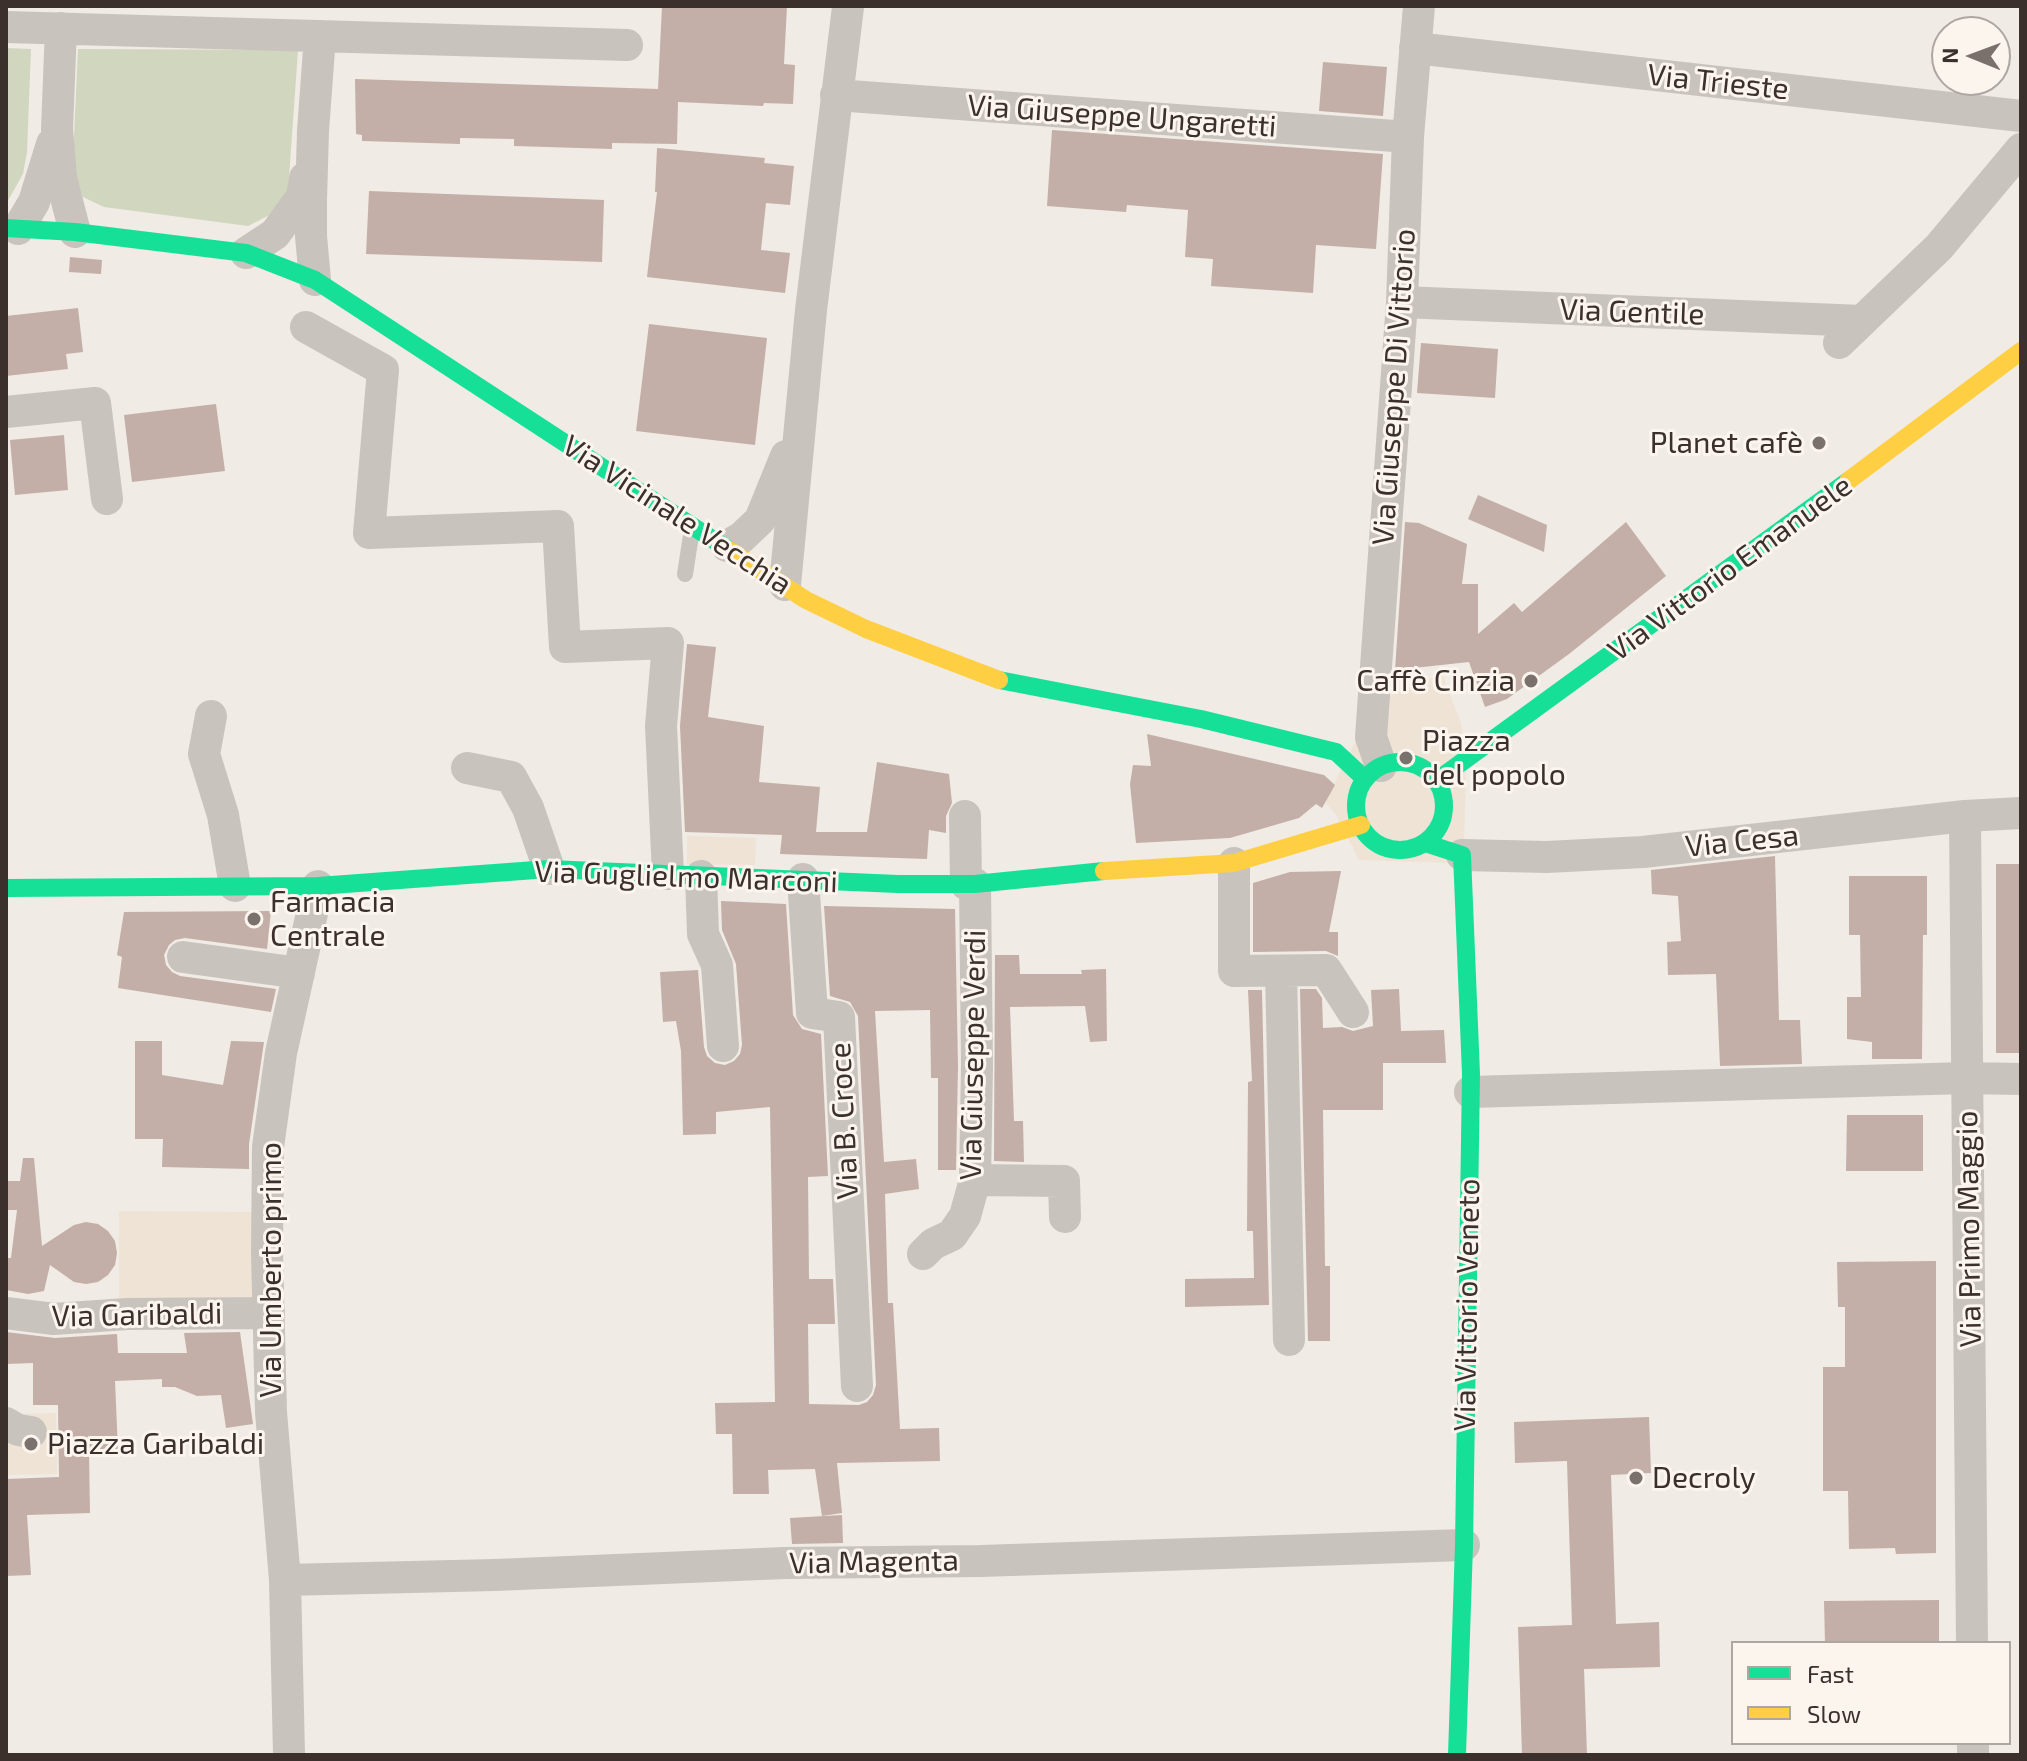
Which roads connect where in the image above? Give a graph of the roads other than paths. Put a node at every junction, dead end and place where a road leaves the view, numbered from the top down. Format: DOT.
graph roads {
  1 [pos="1419,6"];
  2 [pos="848,7"];
  3 [pos="6,27"];
  4 [pos="61,28"];
  5 [pos="320,36"];
  6 [pos="627,45"];
  7 [pos="1415,48"];
  8 [pos="836,95"];
  9 [pos="2021,116"];
  10 [pos="57,129"];
  11 [pos="313,131"];
  12 [pos="1408,137"];
  13 [pos="2021,149"];
  14 [pos="12,228"];
  15 [pos="75,232"];
  16 [pos="246,253"];
  17 [pos="315,280"];
  18 [pos="1402,302"];
  19 [pos="811,310"];
  20 [pos="306,327"];
  21 [pos="2021,351"];
  22 [pos="6,412"];
  23 [pos="107,499"];
  24 [pos="693,525"];
  25 [pos="727,546"];
  26 [pos="685,574"];
  27 [pos="785,585"];
  28 [pos="211,716"];
  29 [pos="467,768"];
  30 [pos="1373,772"];
  31 [pos="1436,781"];
  32 [pos="2021,813"];
  33 [pos="965,816"];
  34 [pos="1965,816"];
  35 [pos="1361,825"];
  36 [pos="1425,843"];
  37 [pos="1462,855"];
  38 [pos="1234,863"];
  39 [pos="549,869"];
  40 [pos="668,874"];
  41 [pos="701,876"];
  42 [pos="803,879"];
  43 [pos="970,884"];
  44 [pos="235,886"];
  45 [pos="318,886"];
  46 [pos="6,888"];
  47 [pos="183,957"];
  48 [pos="1281,971"];
  49 [pos="299,973"];
  50 [pos="1353,1012"];
  51 [pos="723,1046"];
  52 [pos="1967,1078"];
  53 [pos="2021,1079"];
  54 [pos="1470,1092"];
  55 [pos="975,1180"];
  56 [pos="1065,1217"];
  57 [pos="923,1254"];
  58 [pos="6,1313"];
  59 [pos="269,1313"];
  60 [pos="1289,1340"];
  61 [pos="857,1386"];
  62 [pos="1464,1545"];
  63 [pos="285,1580"];
  64 [pos="1972,1641"];
  65 [pos="289,1755"];
  66 [pos="1457,1755"];
  1 -- 7 [label="street, Via Giuseppe Di Vittorio"];
  2 -- 8 [label="street"];
  3 -- 4 [label="street"];
  4 -- 5 [label="street"];
  4 -- 10 [label="street"];
  5 -- 6 [label="street"];
  5 -- 11 [label="street"];
  7 -- 9 [label="street, Via Trieste"];
  7 -- 12 [label="street, Via Giuseppe Di Vittorio"];
  8 -- 12 [label="street, Via Giuseppe Ungaretti"];
  8 -- 19 [label="street"];
  10 -- 14 [label="street"];
  10 -- 15 [label="street"];
  11 -- 16 [label="street"];
  11 -- 17 [label="street"];
  12 -- 18 [label="street, Via Giuseppe Di Vittorio"];
  13 -- 18 [label="street, Via Gentile"];
  14 -- 15 [label="street, Via Vicinale Vecchia"];
  15 -- 16 [label="street, Via Vicinale Vecchia"];
  16 -- 17 [label="street, Via Vicinale Vecchia"];
  17 -- 24 [label="street, Via Vicinale Vecchia"];
  18 -- 30 [label="street, Via Giuseppe Di Vittorio"];
  19 -- 25 [label="street"];
  19 -- 27 [label="street"];
  20 -- 40 [label="street"];
  21 -- 31 [label="street, Via Vittorio Emanuele"];
  22 -- 23 [label="street"];
  24 -- 25 [label="street, Via Vicinale Vecchia"];
  24 -- 26 [label="lane"];
  25 -- 27 [label="street, Via Vicinale Vecchia"];
  27 -- 30 [label="street, Via Vicinale Vecchia"];
  28 -- 44 [label="street"];
  29 -- 39 [label="street"];
  30 -- 31 [label="street"];
  30 -- 35 [label="street"];
  31 -- 36 [label="street"];
  32 -- 34 [label="street, Via Cesa"];
  33 -- 43 [label="street, Via Giuseppe Verdi"];
  34 -- 37 [label="street, Via Cesa"];
  34 -- 52 [label="street, Via Primo Maggio"];
  35 -- 36 [label="street"];
  35 -- 38 [label="street, Via Guglielmo Marconi"];
  36 -- 37 [label="street"];
  37 -- 54 [label="street, Via Vittorio Veneto"];
  38 -- 43 [label="street, Via Guglielmo Marconi"];
  38 -- 48 [label="street"];
  39 -- 40 [label="street, Via Guglielmo Marconi"];
  39 -- 45 [label="street, Via Guglielmo Marconi"];
  40 -- 41 [label="street, Via Guglielmo Marconi"];
  41 -- 42 [label="street, Via Guglielmo Marconi"];
  41 -- 51 [label="street"];
  42 -- 43 [label="street, Via Guglielmo Marconi"];
  42 -- 61 [label="street, Via B. Croce"];
  43 -- 55 [label="street, Via Giuseppe Verdi"];
  44 -- 45 [label="street, Via Guglielmo Marconi"];
  44 -- 46 [label="street, Via Guglielmo Marconi"];
  45 -- 49 [label="street, Via Umberto primo"];
  47 -- 49 [label="street"];
  48 -- 50 [label="street"];
  48 -- 60 [label="street"];
  49 -- 59 [label="street, Via Umberto primo"];
  52 -- 53 [label="street"];
  52 -- 54 [label="street"];
  52 -- 64 [label="street, Via Primo Maggio"];
  54 -- 62 [label="street, Via Vittorio Veneto"];
  55 -- 56 [label="street"];
  55 -- 57 [label="street, Via Giuseppe Verdi"];
  58 -- 59 [label="street, Via Garibaldi"];
  59 -- 63 [label="street, Via Umberto primo"];
  62 -- 63 [label="street, Via Magenta"];
  62 -- 66 [label="street, Via Vittorio Veneto"];
  63 -- 65 [label="street, Via Umberto primo"];
}
